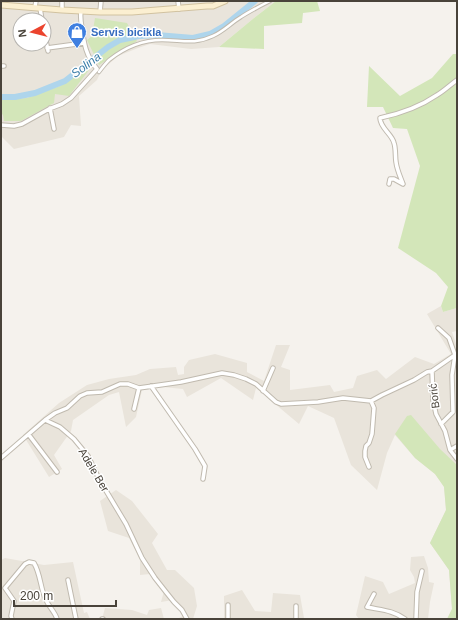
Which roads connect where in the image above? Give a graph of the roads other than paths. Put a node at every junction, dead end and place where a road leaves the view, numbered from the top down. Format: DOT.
graph roads {
  1 [pos="36,1"];
  2 [pos="62,1"];
  3 [pos="101,1"];
  4 [pos="178,1"];
  5 [pos="225,1"];
  6 [pos="270,1"];
  7 [pos="13,3"];
  8 [pos="1,5"];
  9 [pos="38,8"];
  10 [pos="179,9"];
  11 [pos="62,10"];
  12 [pos="39,12"];
  13 [pos="81,12"];
  14 [pos="100,12"];
  15 [pos="84,43"];
  16 [pos="52,48"];
  17 [pos="97,69"];
  18 [pos="457,80"];
  19 [pos="50,108"];
  20 [pos="1,125"];
  21 [pos="54,129"];
  22 [pos="389,184"];
  23 [pos="438,328"];
  24 [pos="456,356"];
  25 [pos="273,368"];
  26 [pos="432,371"];
  27 [pos="151,386"];
  28 [pos="139,388"];
  29 [pos="263,391"];
  30 [pos="371,401"];
  31 [pos="134,409"];
  32 [pos="45,420"];
  33 [pos="441,424"];
  34 [pos="29,435"];
  35 [pos="457,446"];
  36 [pos="450,450"];
  37 [pos="1,458"];
  38 [pos="457,460"];
  39 [pos="369,467"];
  40 [pos="57,472"];
  41 [pos="203,479"];
  42 [pos="422,571"];
  43 [pos="68,580"];
  44 [pos="374,594"];
  45 [pos="228,605"];
  46 [pos="296,606"];
  47 [pos="12,619"];
  48 [pos="57,619"];
  49 [pos="76,619"];
  50 [pos="187,619"];
  51 [pos="228,619"];
  52 [pos="296,619"];
  53 [pos="405,619"];
  54 [pos="416,619"];
  1 -- 9 [label="street"];
  2 -- 11 [label="street"];
  3 -- 14 [label="street"];
  4 -- 10 [label="street"];
  5 -- 10 [label="main road"];
  6 -- 17 [label="street"];
  7 -- 8 [label="main road"];
  7 -- 9 [label="main road"];
  9 -- 11 [label="main road"];
  9 -- 12 [label="street"];
  10 -- 14 [label="main road"];
  11 -- 13 [label="main road"];
  13 -- 14 [label="main road"];
  13 -- 15 [label="street"];
  15 -- 16 [label="street"];
  15 -- 17 [label="street"];
  17 -- 19 [label="street"];
  18 -- 22 [label="street"];
  19 -- 20 [label="street"];
  19 -- 21 [label="street"];
  23 -- 24 [label="street"];
  24 -- 26 [label="street, Borić"];
  24 -- 33 [label="street, Borić"];
  25 -- 29 [label="street"];
  26 -- 30 [label="street"];
  26 -- 33 [label="street, Borić"];
  27 -- 28 [label="street"];
  27 -- 29 [label="street"];
  27 -- 41 [label="street"];
  28 -- 31 [label="street"];
  28 -- 32 [label="street"];
  29 -- 30 [label="street"];
  30 -- 39 [label="street"];
  32 -- 34 [label="street"];
  32 -- 50 [label="street, Adele Ber"];
  33 -- 36 [label="street, Borić"];
  34 -- 37 [label="street"];
  34 -- 40 [label="street"];
  35 -- 36 [label="street"];
  36 -- 38 [label="street, Borić"];
  42 -- 54 [label="street"];
  43 -- 49 [label="street"];
  44 -- 53 [label="street"];
  45 -- 51 [label="street"];
  46 -- 52 [label="street"];
  47 -- 48 [label="street"];
}
